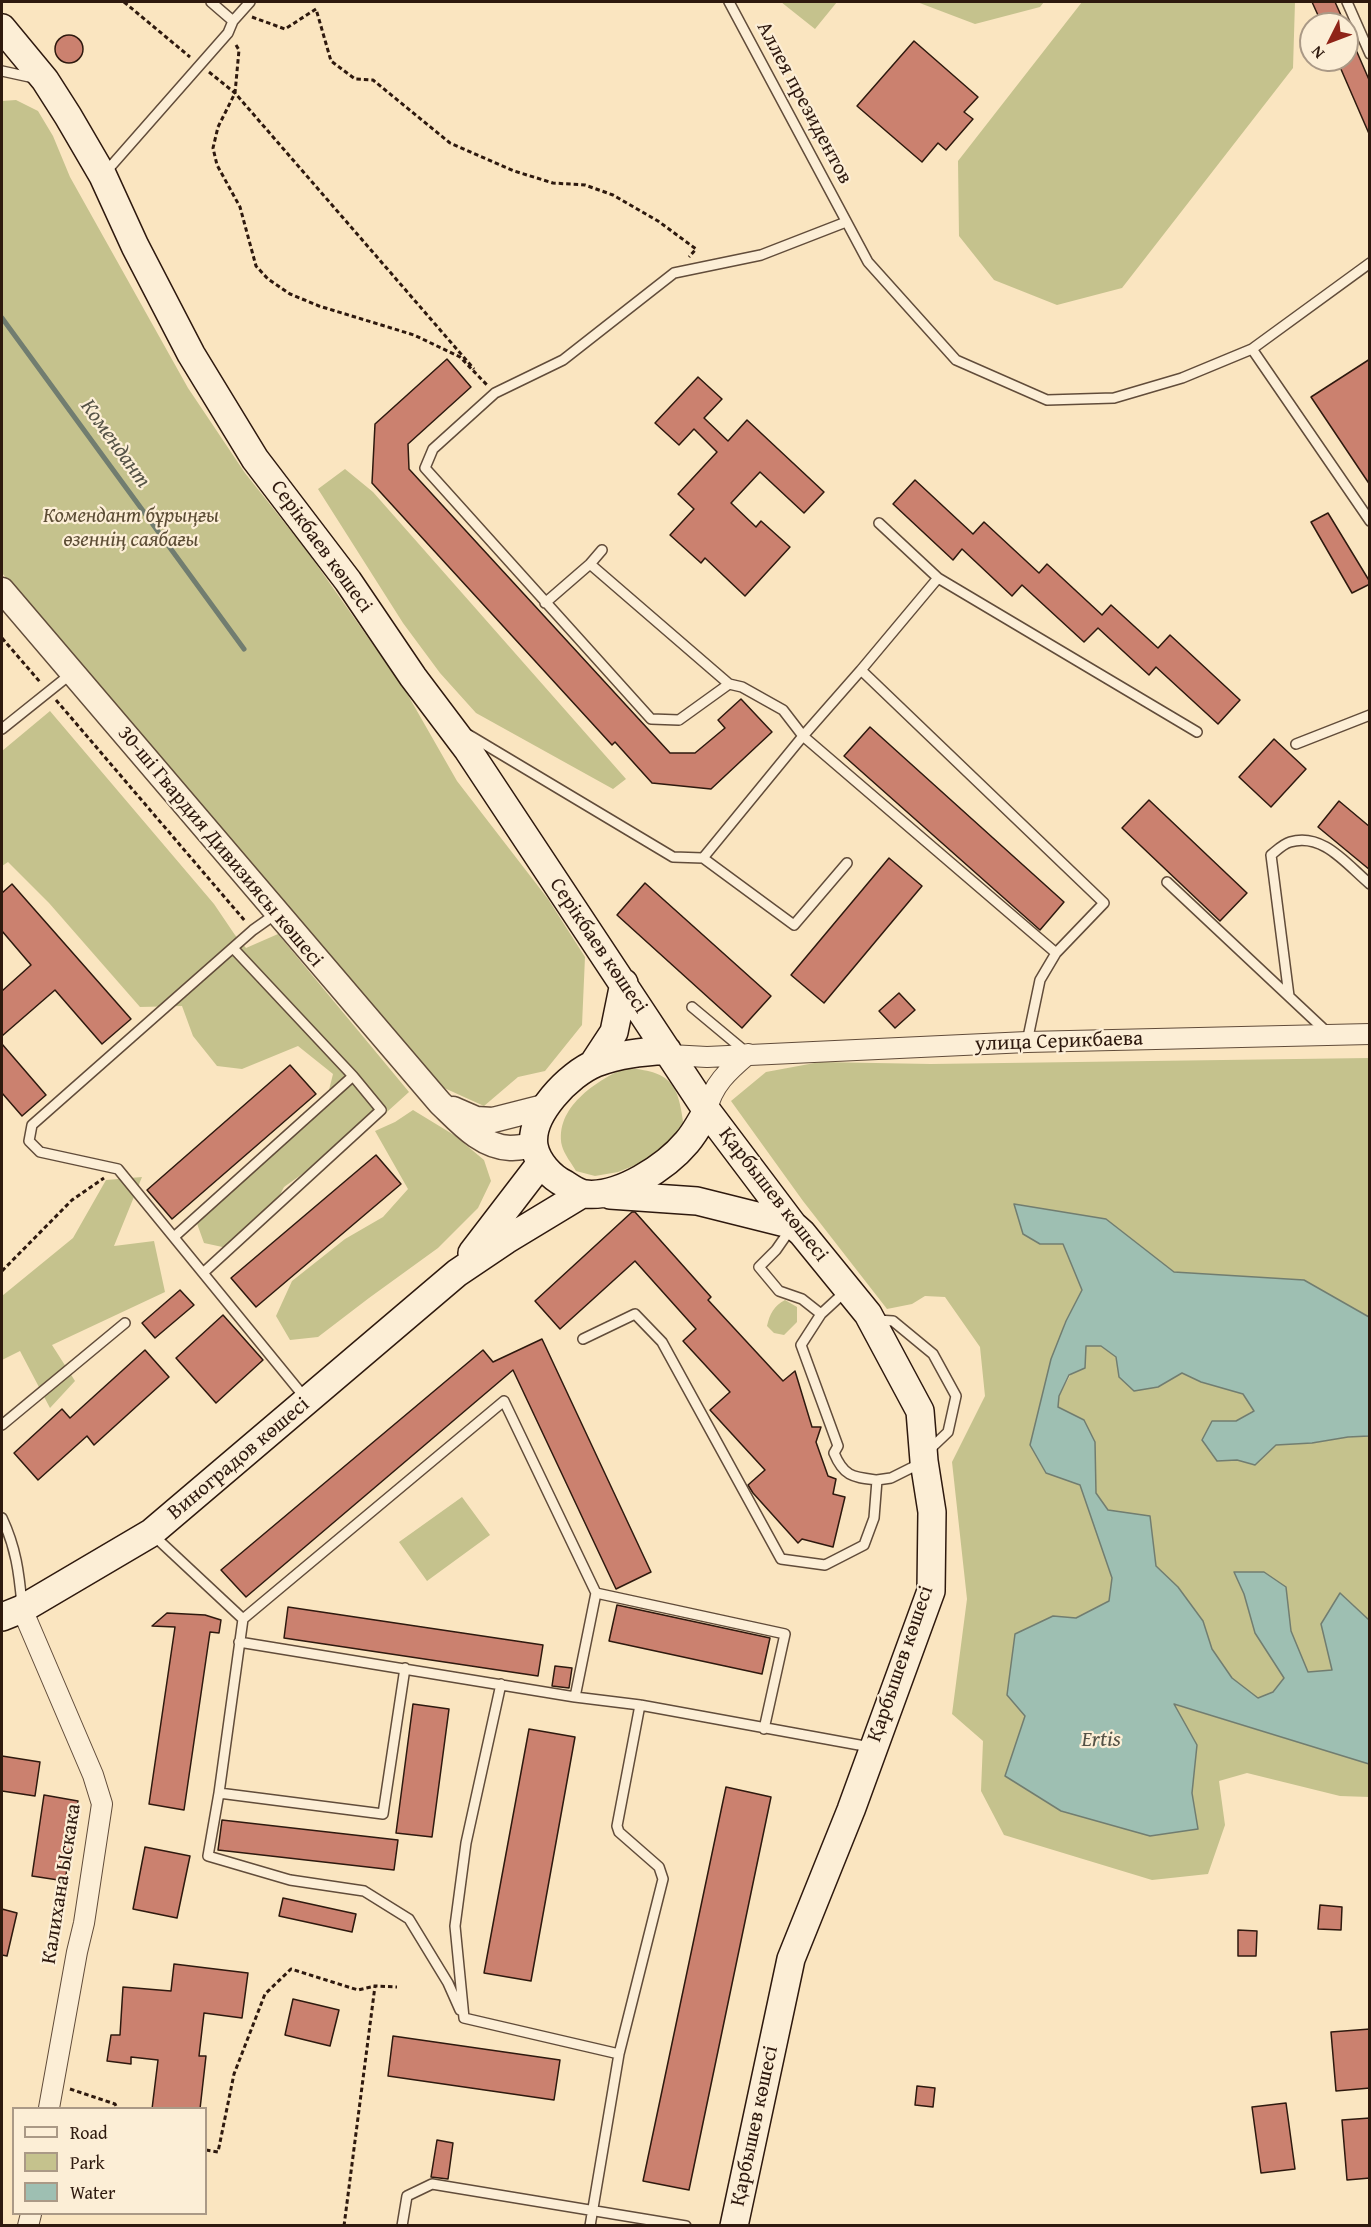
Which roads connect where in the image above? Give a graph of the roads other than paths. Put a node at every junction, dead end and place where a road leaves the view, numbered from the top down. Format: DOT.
graph roads {
  1 [pos="211,2"];
  2 [pos="250,2"];
  3 [pos="729,2"];
  4 [pos="1349,2"];
  5 [pos="233,21"];
  6 [pos="2,28"];
  7 [pos="1369,53"];
  8 [pos="2,71"];
  9 [pos="45,80"];
  10 [pos="103,176"];
  11 [pos="846,222"];
  12 [pos="1370,263"];
  13 [pos="1252,349"];
  14 [pos="1370,521"];
  15 [pos="879,523"];
  16 [pos="602,550"];
  17 [pos="590,564"];
  18 [pos="938,578"];
  19 [pos="2,590"];
  20 [pos="545,603"];
  21 [pos="861,670"];
  22 [pos="72,673"];
  23 [pos="729,684"];
  24 [pos="1370,715"];
  25 [pos="447,722"];
  26 [pos="2,729"];
  27 [pos="1197,732"];
  28 [pos="803,736"];
  29 [pos="1296,744"];
  30 [pos="703,858"];
  31 [pos="847,863"];
  32 [pos="1167,882"];
  33 [pos="1370,884"];
  34 [pos="277,913"];
  35 [pos="233,948"];
  36 [pos="1056,953"];
  37 [pos="624,983"];
  38 [pos="1289,996"];
  39 [pos="692,1007"];
  40 [pos="1370,1034"];
  41 [pos="1330,1035"];
  42 [pos="1027,1042"];
  43 [pos="669,1053"];
  44 [pos="748,1054"];
  45 [pos="594,1064"];
  46 [pos="353,1076"];
  47 [pos="440,1103"];
  48 [pos="544,1107"];
  49 [pos="707,1112"];
  50 [pos="537,1154"];
  51 [pos="593,1194"];
  52 [pos="793,1225"];
  53 [pos="174,1237"];
  54 [pos="203,1273"];
  55 [pos="457,1273"];
  56 [pos="847,1289"];
  57 [pos="821,1314"];
  58 [pos="871,1319"];
  59 [pos="125,1323"];
  60 [pos="583,1339"];
  61 [pos="307,1401"];
  62 [pos="2,1425"];
  63 [pos="924,1458"];
  64 [pos="877,1480"];
  65 [pos="2,1518"];
  66 [pos="151,1533"];
  67 [pos="596,1593"];
  68 [pos="12,1613"];
  69 [pos="243,1619"];
  70 [pos="239,1642"];
  71 [pos="405,1668"];
  72 [pos="501,1684"];
  73 [pos="575,1697"];
  74 [pos="640,1705"];
  75 [pos="764,1729"];
  76 [pos="872,1748"];
  77 [pos="219,1794"];
  78 [pos="464,2018"];
  79 [pos="619,2054"];
  80 [pos="49,2107"];
  81 [pos="592,2210"];
  82 [pos="402,2226"];
  83 [pos="590,2226"];
  84 [pos="686,2226"];
  85 [pos="734,2226"];
  1 -- 5 [label="lane"];
  2 -- 5 [label="lane"];
  3 -- 11 [label="lane, Аллея президентов"];
  4 -- 7 [label="lane"];
  5 -- 10 [label="lane"];
  6 -- 9 [label="main road, Серікбаев көшесі"];
  8 -- 9 [label="lane"];
  9 -- 10 [label="main road, Серікбаев көшесі"];
  10 -- 25 [label="main road, Серікбаев көшесі"];
  11 -- 13 [label="lane, Аллея президентов"];
  11 -- 20 [label="lane"];
  12 -- 13 [label="lane, Аллея президентов"];
  13 -- 14 [label="lane"];
  15 -- 18 [label="lane"];
  16 -- 17 [label="lane"];
  17 -- 20 [label="lane"];
  17 -- 23 [label="lane"];
  18 -- 21 [label="lane"];
  18 -- 27 [label="lane"];
  19 -- 22 [label="street, 30-ші Гвардия Дивизиясы көшесі"];
  20 -- 23 [label="lane"];
  21 -- 28 [label="lane"];
  21 -- 36 [label="lane"];
  22 -- 26 [label="lane"];
  22 -- 34 [label="street, 30-ші Гвардия Дивизиясы көшесі"];
  23 -- 28 [label="lane"];
  24 -- 29 [label="lane"];
  25 -- 30 [label="lane"];
  25 -- 37 [label="main road, Серікбаев көшесі"];
  28 -- 30 [label="lane"];
  28 -- 36 [label="lane"];
  30 -- 31 [label="lane"];
  32 -- 38 [label="lane"];
  33 -- 38 [label="lane"];
  34 -- 35 [label="lane"];
  34 -- 47 [label="street, 30-ші Гвардия Дивизиясы көшесі"];
  35 -- 46 [label="lane"];
  35 -- 53 [label="lane"];
  36 -- 42 [label="lane"];
  37 -- 43 [label="main road, Серікбаев көшесі"];
  37 -- 45 [label="main road"];
  38 -- 41 [label="lane"];
  39 -- 44 [label="lane"];
  40 -- 41 [label="street, улица Серикбаева"];
  41 -- 42 [label="street, улица Серикбаева"];
  42 -- 44 [label="street, улица Серикбаева"];
  43 -- 44 [label="street, улица Серикбаева"];
  43 -- 45 [label="main road"];
  43 -- 49 [label="main road, Қарбышев көшесі"];
  44 -- 49 [label="street"];
  45 -- 48 [label="main road"];
  46 -- 53 [label="lane"];
  46 -- 54 [label="lane"];
  47 -- 48 [label="street"];
  47 -- 50 [label="street, 30-ші Гвардия Дивизиясы көшесі"];
  48 -- 50 [label="main road"];
  49 -- 51 [label="main road"];
  49 -- 52 [label="main road, Қарбышев көшесі"];
  50 -- 51 [label="main road"];
  50 -- 55 [label="main road"];
  51 -- 52 [label="main road"];
  51 -- 55 [label="main road"];
  52 -- 56 [label="main road, Қарбышев көшесі"];
  52 -- 57 [label="lane"];
  53 -- 54 [label="lane"];
  54 -- 61 [label="lane"];
  55 -- 61 [label="main road, Виноградов көшесі"];
  56 -- 57 [label="lane"];
  56 -- 58 [label="main road, Қарбышев көшесі"];
  57 -- 64 [label="lane"];
  58 -- 63 [label="main road, Қарбышев көшесі"];
  58 -- 63 [label="lane"];
  59 -- 62 [label="lane"];
  60 -- 64 [label="lane"];
  61 -- 66 [label="main road, Виноградов көшесі"];
  63 -- 64 [label="lane"];
  63 -- 76 [label="main road, Қарбышев көшесі"];
  65 -- 68 [label="lane"];
  66 -- 68 [label="main road, Виноградов көшесі"];
  66 -- 69 [label="lane"];
  67 -- 69 [label="lane"];
  67 -- 73 [label="lane"];
  67 -- 75 [label="lane"];
  68 -- 80 [label="street, Калихана Ыскака"];
  69 -- 70 [label="lane"];
  70 -- 71 [label="lane"];
  70 -- 77 [label="lane"];
  71 -- 72 [label="lane"];
  71 -- 77 [label="lane"];
  72 -- 73 [label="lane"];
  72 -- 78 [label="lane"];
  73 -- 74 [label="lane"];
  74 -- 75 [label="lane"];
  74 -- 79 [label="lane"];
  75 -- 76 [label="lane"];
  76 -- 85 [label="main road, Қарбышев көшесі"];
  77 -- 78 [label="lane"];
  78 -- 79 [label="lane"];
  79 -- 81 [label="lane"];
  81 -- 82 [label="lane"];
  81 -- 83 [label="lane"];
  81 -- 84 [label="lane"];
}
